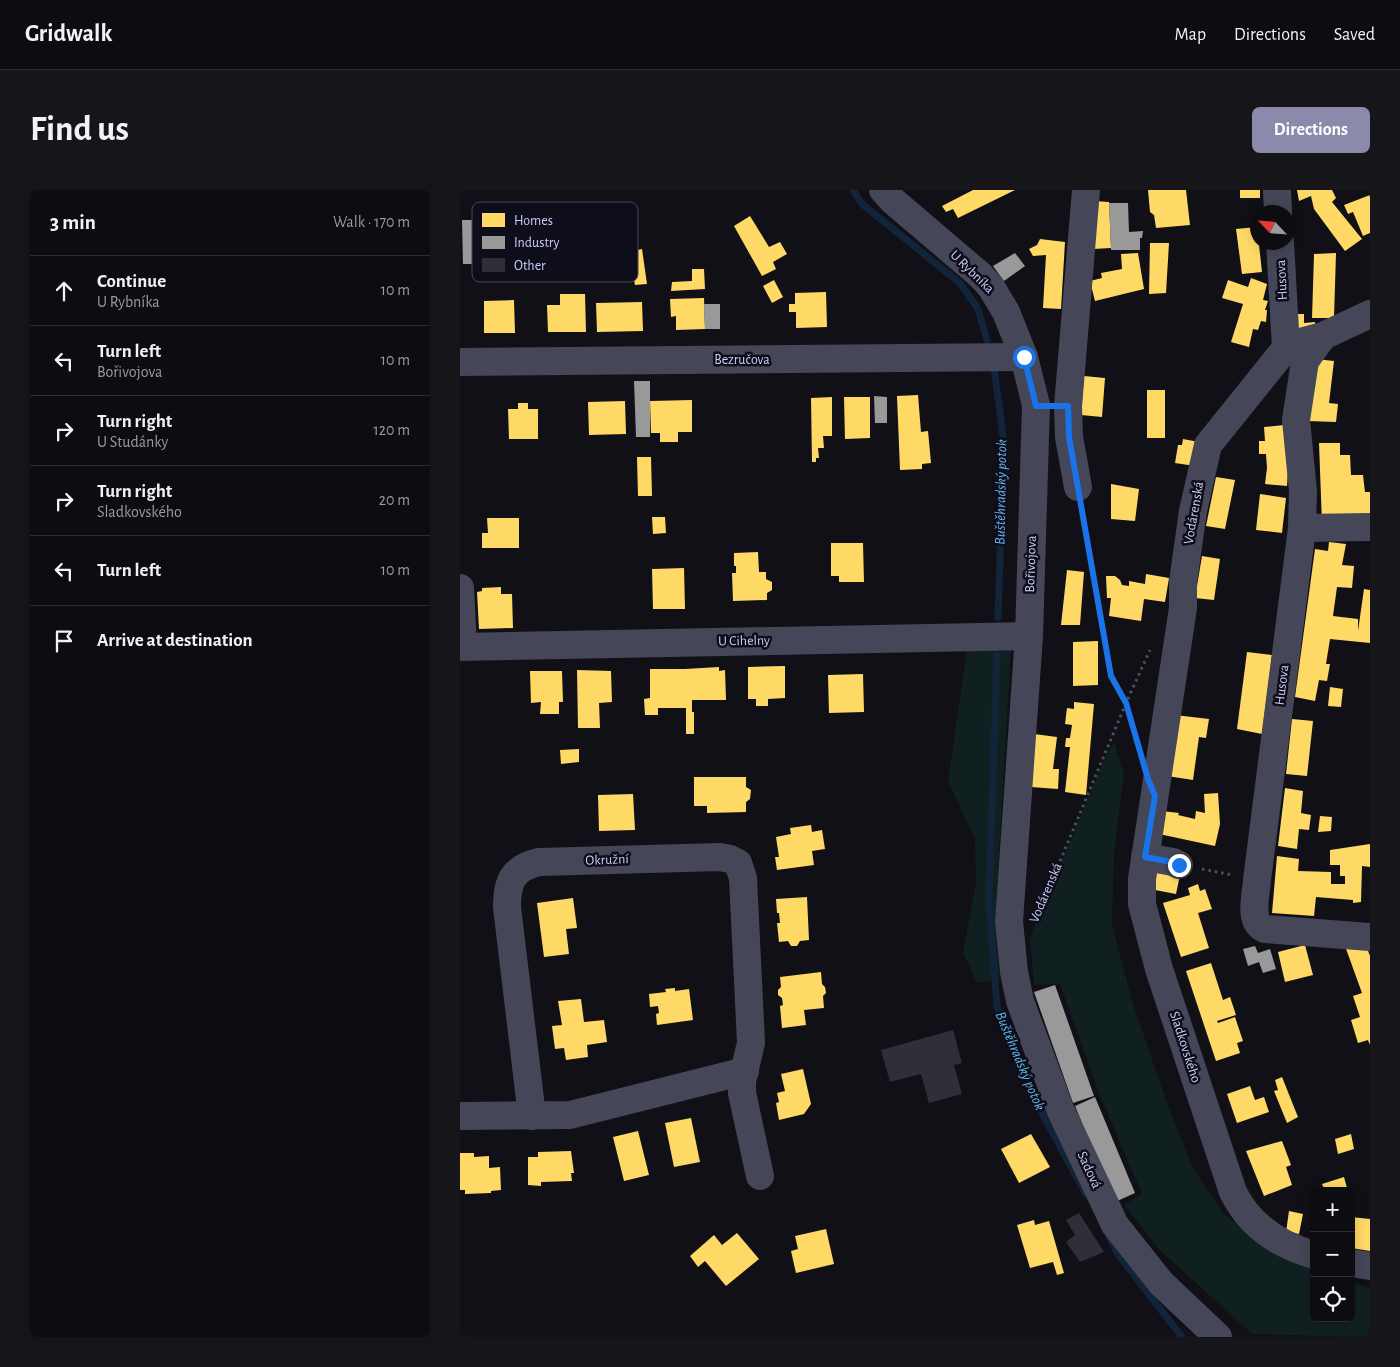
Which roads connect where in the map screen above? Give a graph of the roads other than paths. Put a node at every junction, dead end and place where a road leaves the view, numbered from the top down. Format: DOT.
graph roads {
  1 [pos="882,190"];
  2 [pos="1086,190"];
  3 [pos="1277,190"];
  4 [pos="1278,205"];
  5 [pos="1280,250"];
  6 [pos="1370,314"];
  7 [pos="1323,336"];
  8 [pos="1286,348"];
  9 [pos="1024,357"];
  10 [pos="460,362"];
  11 [pos="1036,406"];
  12 [pos="1068,406"];
  13 [pos="1078,487"];
  14 [pos="1370,527"];
  15 [pos="1302,528"];
  16 [pos="460,588"];
  17 [pos="1029,636"];
  18 [pos="462,647"];
  19 [pos="1155,796"];
  20 [pos="1145,857"];
  21 [pos="1179,865"];
  22 [pos="1370,937"];
  23 [pos="1014,972"];
  24 [pos="745,1070"];
  25 [pos="460,1116"];
  26 [pos="532,1116"];
  27 [pos="760,1176"];
  28 [pos="1310,1253"];
  29 [pos="1355,1264"];
  30 [pos="1370,1266"];
  31 [pos="1218,1337"];
  1 -- 9 [label="street, U Rybníka"];
  2 -- 12 [label="street"];
  3 -- 4 [label="street"];
  5 -- 8 [label="street, Husova"];
  6 -- 7 [label="street"];
  7 -- 8 [label="street"];
  7 -- 15 [label="street, Husova"];
  8 -- 19 [label="street, Vodárenská"];
  9 -- 10 [label="street, Bezručova"];
  9 -- 11 [label="street, U Rybníka"];
  11 -- 12 [label="street"];
  11 -- 17 [label="street, Bořivojova"];
  12 -- 13 [label="street"];
  14 -- 15 [label="street"];
  15 -- 22 [label="street, Husova"];
  16 -- 18 [label="street"];
  17 -- 18 [label="street, U Cihelny"];
  17 -- 23 [label="street, Bořivojova"];
  19 -- 20 [label="street, Sladkovského"];
  20 -- 21 [label="street"];
  20 -- 28 [label="street, Sladkovského"];
  23 -- 31 [label="street, Sadová"];
  24 -- 26 [label="street"];
  24 -- 26 [label="street, Okružní"];
  24 -- 27 [label="street, Okružní"];
  25 -- 26 [label="street"];
  29 -- 30 [label="street"];
}
